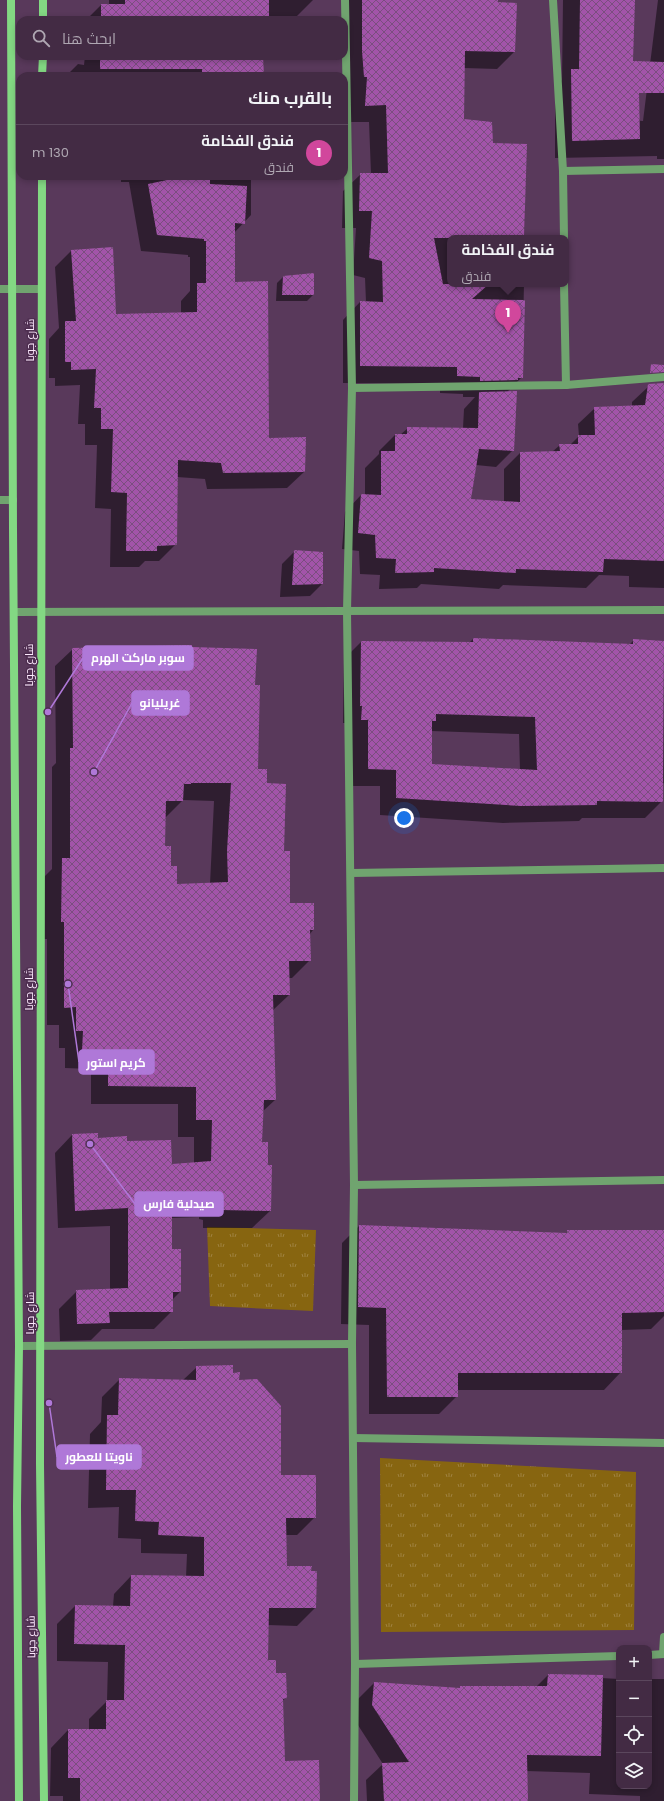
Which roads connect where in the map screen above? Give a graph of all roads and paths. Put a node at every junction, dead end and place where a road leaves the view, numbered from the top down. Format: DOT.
graph roads {
  1 [pos="11,0"];
  2 [pos="43,0"];
  3 [pos="346,0"];
  4 [pos="553,0"];
  5 [pos="43,16"];
  6 [pos="346,16"];
  7 [pos="43,60"];
  8 [pos="347,60"];
  9 [pos="42,72"];
  10 [pos="347,72"];
  11 [pos="348,129"];
  12 [pos="664,168"];
  13 [pos="563,171"];
  14 [pos="42,180"];
  15 [pos="564,235"];
  16 [pos="564,287"];
  17 [pos="0,289"];
  18 [pos="12,289"];
  19 [pos="41,289"];
  20 [pos="664,377"];
  21 [pos="566,385"];
  22 [pos="352,388"];
  23 [pos="0,500"];
  24 [pos="13,500"];
  25 [pos="664,610"];
  26 [pos="347,611"];
  27 [pos="14,612"];
  28 [pos="40,612"];
  29 [pos="664,868"];
  30 [pos="351,873"];
  31 [pos="664,1180"];
  32 [pos="354,1185"];
  33 [pos="352,1344"];
  34 [pos="19,1346"];
  35 [pos="41,1346"];
  36 [pos="353,1438"];
  37 [pos="664,1443"];
  38 [pos="664,1638"];
  39 [pos="664,1654"];
  40 [pos="652,1655"];
  41 [pos="616,1656"];
  42 [pos="355,1664"];
  43 [pos="19,1801"];
  44 [pos="44,1801"];
  45 [pos="354,1801"];
  1 -- 18 [label="street, شارع جوبا"];
  2 -- 5 [label="street"];
  3 -- 6 [label="street"];
  4 -- 13 [label="street"];
  7 -- 9 [label="street"];
  8 -- 10 [label="street"];
  11 -- 22 [label="street"];
  12 -- 13 [label="street"];
  13 -- 15 [label="street"];
  14 -- 19 [label="street, شارع جوبا"];
  16 -- 21 [label="street"];
  17 -- 18 [label="street"];
  18 -- 19 [label="street"];
  18 -- 24 [label="street, شارع جوبا"];
  19 -- 28 [label="street, شارع جوبا"];
  20 -- 21 [label="street"];
  21 -- 22 [label="street"];
  22 -- 26 [label="street"];
  23 -- 24 [label="street"];
  24 -- 27 [label="street, شارع جوبا"];
  25 -- 26 [label="street"];
  26 -- 28 [label="street"];
  26 -- 30 [label="street"];
  27 -- 28 [label="street"];
  27 -- 34 [label="street, شارع جوبا"];
  28 -- 35 [label="street, شارع جوبا"];
  29 -- 30 [label="street"];
  30 -- 32 [label="street"];
  31 -- 32 [label="street"];
  32 -- 33 [label="street"];
  33 -- 35 [label="street"];
  33 -- 36 [label="street"];
  34 -- 35 [label="street"];
  34 -- 43 [label="street, شارع جوبا"];
  35 -- 44 [label="street, شارع جوبا"];
  36 -- 37 [label="street"];
  36 -- 42 [label="street"];
  38 -- 39 [label="street"];
  39 -- 40 [label="street"];
  41 -- 42 [label="street"];
  42 -- 45 [label="street"];
}
